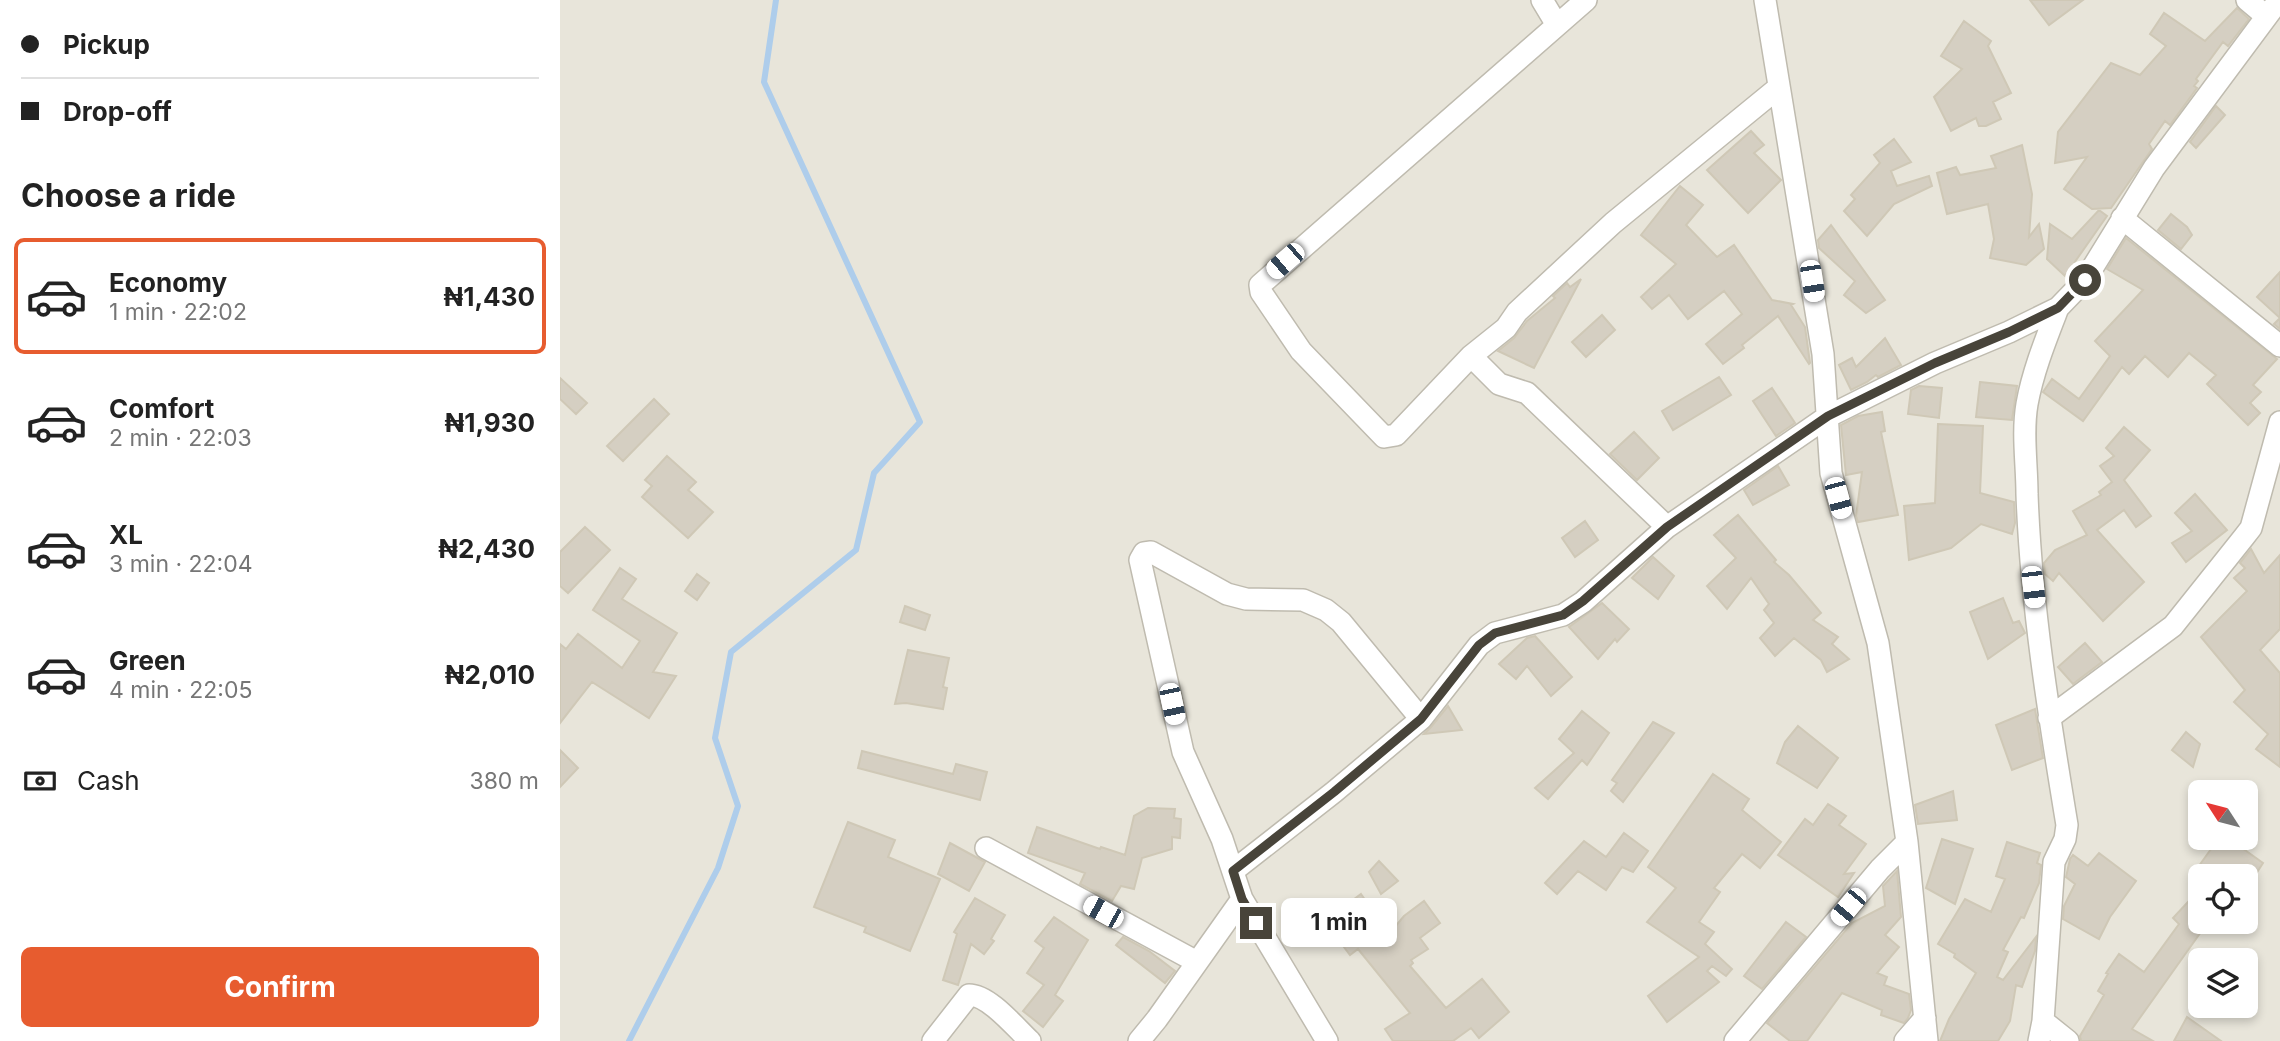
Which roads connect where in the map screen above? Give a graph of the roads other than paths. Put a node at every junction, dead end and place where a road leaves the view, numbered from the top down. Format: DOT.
graph roads {
  1 [pos="1542,0"];
  2 [pos="1586,0"];
  3 [pos="1765,0"];
  4 [pos="2247,0"];
  5 [pos="2272,8"];
  6 [pos="1557,25"];
  7 [pos="1778,88"];
  8 [pos="2122,218"];
  9 [pos="2058,308"];
  10 [pos="2280,346"];
  11 [pos="1471,356"];
  12 [pos="1828,416"];
  13 [pos="2280,422"];
  14 [pos="1667,527"];
  15 [pos="2049,718"];
  16 [pos="1421,719"];
  17 [pos="1907,842"];
  18 [pos="986,848"];
  19 [pos="1233,871"];
  20 [pos="1242,899"];
  21 [pos="1197,962"];
  22 [pos="1925,1018"];
  23 [pos="2041,1031"];
  24 [pos="933,1041"];
  25 [pos="1030,1041"];
  26 [pos="1139,1041"];
  27 [pos="1327,1041"];
  28 [pos="1735,1041"];
  29 [pos="1905,1041"];
  30 [pos="1927,1041"];
  31 [pos="2068,1041"];
  1 -- 6 [label="street"];
  2 -- 6 [label="street"];
  3 -- 7 [label="street"];
  4 -- 5 [label="street"];
  5 -- 8 [label="street"];
  6 -- 11 [label="street"];
  7 -- 11 [label="street"];
  7 -- 12 [label="street"];
  8 -- 9 [label="street"];
  8 -- 10 [label="street"];
  9 -- 12 [label="street"];
  9 -- 15 [label="street"];
  11 -- 14 [label="street"];
  12 -- 14 [label="street"];
  12 -- 17 [label="street"];
  13 -- 15 [label="street"];
  14 -- 16 [label="street"];
  15 -- 23 [label="street"];
  16 -- 19 [label="street"];
  16 -- 19 [label="street"];
  17 -- 22 [label="street"];
  17 -- 28 [label="street"];
  18 -- 21 [label="street"];
  19 -- 20 [label="street"];
  20 -- 21 [label="street"];
  20 -- 27 [label="street"];
  21 -- 26 [label="street"];
  22 -- 29 [label="street"];
  22 -- 30 [label="street"];
  23 -- 31 [label="street"];
  24 -- 25 [label="street"];
}
